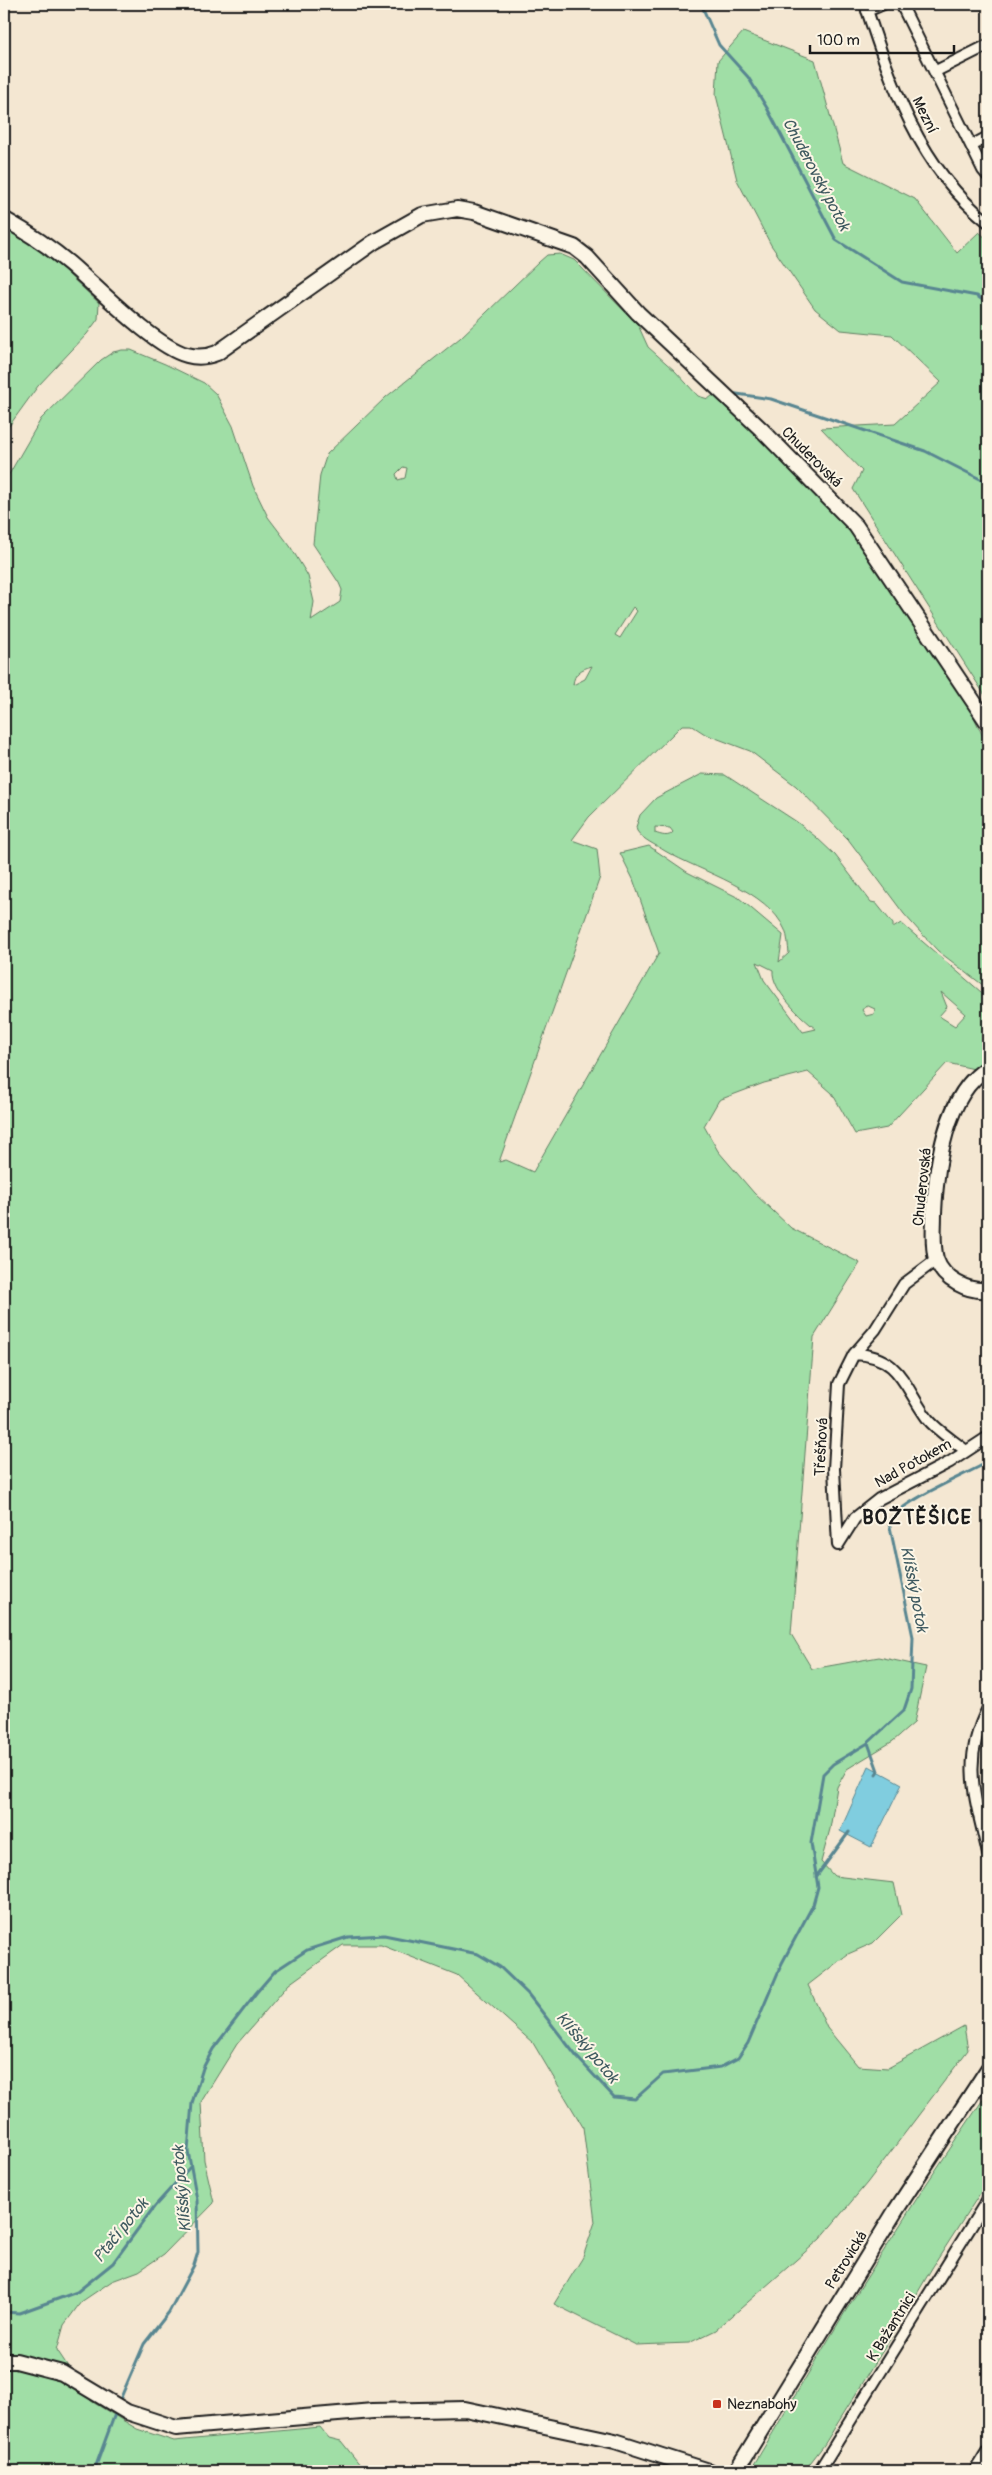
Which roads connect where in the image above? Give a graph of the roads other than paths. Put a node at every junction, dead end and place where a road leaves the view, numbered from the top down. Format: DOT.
graph roads {
  1 [pos="883,4"];
  2 [pos="901,4"];
  3 [pos="866,8"];
  4 [pos="988,45"];
  5 [pos="936,71"];
  6 [pos="988,138"];
  7 [pos="973,145"];
  8 [pos="988,176"];
  9 [pos="4,219"];
  10 [pos="988,222"];
  11 [pos="988,723"];
  12 [pos="988,1068"];
  13 [pos="936,1260"];
  14 [pos="988,1290"];
  15 [pos="854,1354"];
  16 [pos="988,1437"];
  17 [pos="966,1451"];
  18 [pos="838,1545"];
  19 [pos="988,1708"];
  20 [pos="988,1854"];
  21 [pos="988,2069"];
  22 [pos="988,2199"];
  23 [pos="4,2360"];
  24 [pos="988,2450"];
  25 [pos="708,2471"];
  26 [pos="736,2471"];
  27 [pos="819,2471"];
  28 [pos="975,2471"];
  1 -- 3 [label="street"];
  2 -- 5 [label="street"];
  3 -- 10 [label="street, Mezní"];
  4 -- 5 [label="street"];
  5 -- 7 [label="street"];
  6 -- 7 [label="street"];
  7 -- 8 [label="street"];
  9 -- 11 [label="street, Chuderovská"];
  12 -- 13 [label="street, Chuderovská"];
  13 -- 14 [label="street"];
  13 -- 15 [label="street, Třešňová"];
  15 -- 17 [label="street"];
  15 -- 18 [label="street, Třešňová"];
  16 -- 17 [label="street, Nad Potokem"];
  17 -- 18 [label="street, Nad Potokem"];
  19 -- 20 [label="street"];
  21 -- 26 [label="street, Petrovická"];
  22 -- 27 [label="street, K Bažantnici"];
  23 -- 25 [label="street"];
  24 -- 28 [label="street"];
}
